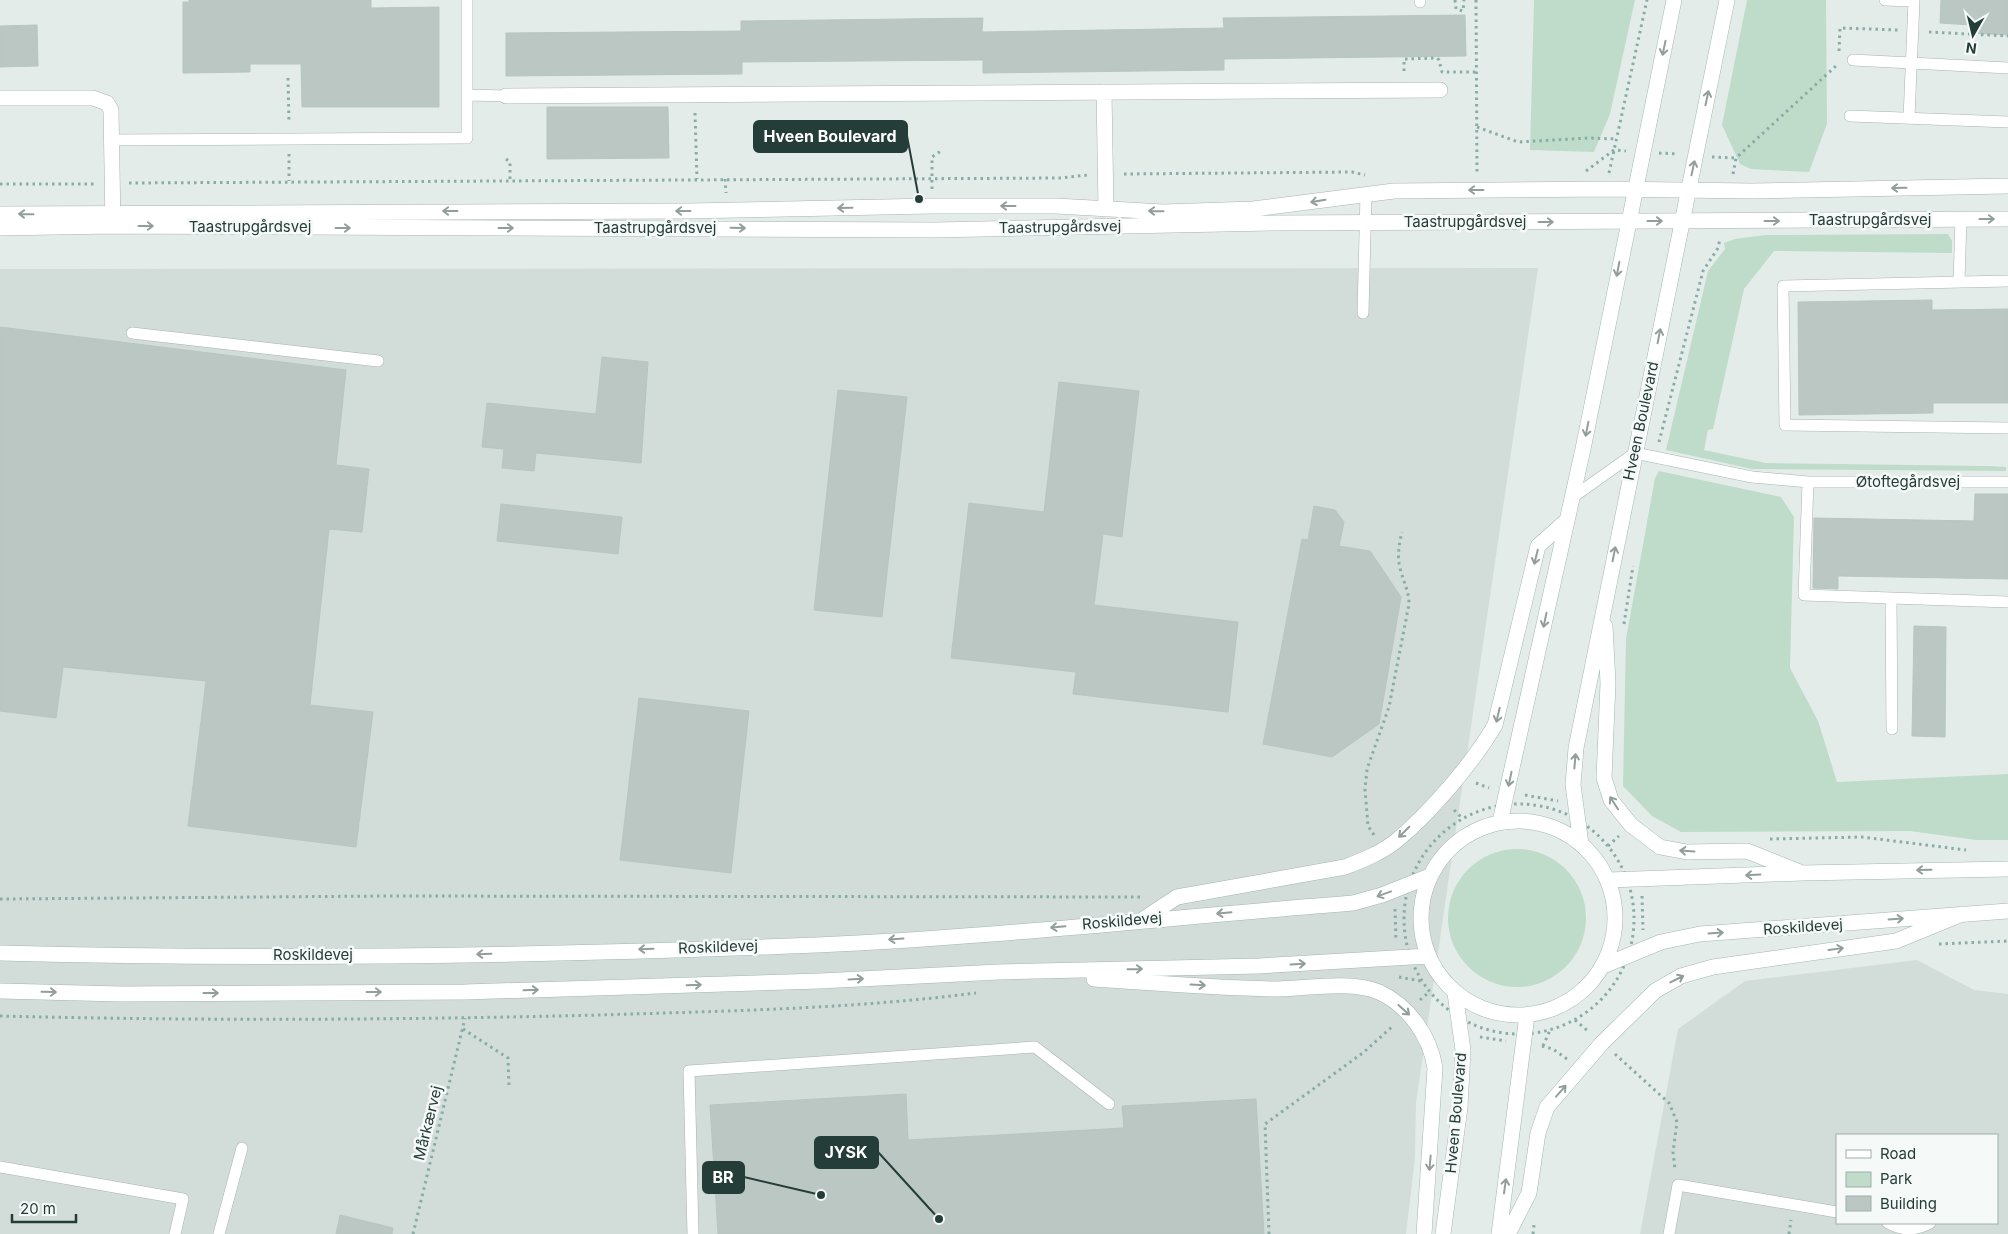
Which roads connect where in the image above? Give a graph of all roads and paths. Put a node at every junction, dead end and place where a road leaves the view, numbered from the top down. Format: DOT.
graph roads {
  1 [pos="467,0"];
  2 [pos="1455,0"];
  3 [pos="1464,0"];
  4 [pos="1476,0"];
  5 [pos="1647,0"];
  6 [pos="1674,0"];
  7 [pos="1727,0"];
  8 [pos="1886,0"];
  9 [pos="1854,60"];
  10 [pos="1911,63"];
  11 [pos="2008,68"];
  12 [pos="1398,71"];
  13 [pos="1477,72"];
  14 [pos="1440,90"];
  15 [pos="1104,92"];
  16 [pos="694,94"];
  17 [pos="467,95"];
  18 [pos="506,96"];
  19 [pos="0,98"];
  20 [pos="1850,116"];
  21 [pos="1909,118"];
  22 [pos="2008,122"];
  23 [pos="1477,127"];
  24 [pos="111,140"];
  25 [pos="1617,140"];
  26 [pos="1614,150"];
  27 [pos="941,151"];
  28 [pos="1642,152"];
  29 [pos="1696,156"];
  30 [pos="1736,158"];
  31 [pos="506,159"];
  32 [pos="1580,173"];
  33 [pos="1105,174"];
  34 [pos="1368,176"];
  35 [pos="932,178"];
  36 [pos="697,179"];
  37 [pos="510,180"];
  38 [pos="0,184"];
  39 [pos="112,184"];
  40 [pos="2008,186"];
  41 [pos="1635,189"];
  42 [pos="1478,190"];
  43 [pos="1688,190"];
  44 [pos="1366,194"];
  45 [pos="932,206"];
  46 [pos="1106,209"];
  47 [pos="0,214"];
  48 [pos="1961,219"];
  49 [pos="2008,219"];
  50 [pos="113,220"];
  51 [pos="1628,221"];
  52 [pos="1683,221"];
  53 [pos="1365,222"];
  54 [pos="0,228"];
  55 [pos="1718,248"];
  56 [pos="2008,281"];
  57 [pos="1959,282"];
  58 [pos="1363,313"];
  59 [pos="132,334"];
  60 [pos="378,361"];
  61 [pos="2008,428"];
  62 [pos="1635,453"];
  63 [pos="1655,457"];
  64 [pos="1808,482"];
  65 [pos="2008,482"];
  66 [pos="1573,497"];
  67 [pos="1566,521"];
  68 [pos="1402,532"];
  69 [pos="1635,556"];
  70 [pos="1892,599"];
  71 [pos="1604,602"];
  72 [pos="2008,602"];
  73 [pos="1623,633"];
  74 [pos="1892,729"];
  75 [pos="1462,770"];
  76 [pos="1506,798"];
  77 [pos="1575,804"];
  78 [pos="1577,819"];
  79 [pos="1500,822"];
  80 [pos="1761,839"];
  81 [pos="1581,844"];
  82 [pos="1384,849"];
  83 [pos="1968,850"];
  84 [pos="1618,860"];
  85 [pos="2008,869"];
  86 [pos="1802,872"];
  87 [pos="1430,876"];
  88 [pos="1608,880"];
  89 [pos="1634,880"];
  90 [pos="1401,887"];
  91 [pos="1177,897"];
  92 [pos="0,899"];
  93 [pos="2008,911"];
  94 [pos="1962,914"];
  95 [pos="1141,920"];
  96 [pos="1644,949"];
  97 [pos="0,953"];
  98 [pos="1629,955"];
  99 [pos="1428,956"];
  100 [pos="1403,957"];
  101 [pos="1603,966"];
  102 [pos="999,972"];
  103 [pos="1421,981"];
  104 [pos="0,991"];
  105 [pos="1429,992"];
  106 [pos="980,993"];
  107 [pos="1455,993"];
  108 [pos="1391,999"];
  109 [pos="1408,1014"];
  110 [pos="1527,1015"];
  111 [pos="0,1016"];
  112 [pos="465,1018"];
  113 [pos="1459,1018"];
  114 [pos="463,1029"];
  115 [pos="1525,1034"];
  116 [pos="1610,1050"];
  117 [pos="509,1087"];
  118 [pos="1109,1104"];
  119 [pos="242,1148"];
  120 [pos="0,1167"];
  121 [pos="1678,1185"];
  122 [pos="1836,1212"];
  123 [pos="1534,1224"];
  124 [pos="1890,1224"];
  125 [pos="1927,1224"];
  126 [pos="175,1234"];
  127 [pos="219,1234"];
  128 [pos="413,1234"];
  129 [pos="693,1234"];
  130 [pos="1270,1234"];
  131 [pos="1424,1234"];
  132 [pos="1443,1234"];
  133 [pos="1499,1234"];
  134 [pos="1508,1234"];
  135 [pos="1533,1234"];
  136 [pos="1669,1234"];
  1 -- 17 [label="lane"];
  2 -- 3 [label="path"];
  4 -- 13 [label="path"];
  5 -- 25 [label="path"];
  6 -- 28 [label="street, one-way"];
  29 -- 7 [label="street, Hveen Boulevard, one-way"];
  8 -- 10 [label="lane"];
  9 -- 10 [label="lane"];
  10 -- 11 [label="lane"];
  10 -- 21 [label="lane"];
  12 -- 13 [label="path"];
  13 -- 23 [label="path"];
  14 -- 15 [label="street"];
  15 -- 16 [label="street"];
  15 -- 33 [label="street, Taastrupgårdsvej"];
  16 -- 18 [label="street"];
  16 -- 36 [label="path"];
  17 -- 18 [label="lane"];
  17 -- 24 [label="lane"];
  19 -- 24 [label="street"];
  20 -- 21 [label="lane"];
  21 -- 22 [label="lane"];
  23 -- 25 [label="path"];
  23 -- 42 [label="path"];
  24 -- 39 [label="street"];
  25 -- 26 [label="path"];
  26 -- 28 [label="path"];
  26 -- 32 [label="path"];
  27 -- 35 [label="path"];
  28 -- 29 [label="path"];
  28 -- 41 [label="street"];
  29 -- 30 [label="path"];
  43 -- 29 [label="street, Hveen Boulevard, one-way"];
  31 -- 37 [label="path"];
  33 -- 34 [label="path"];
  33 -- 35 [label="path"];
  33 -- 46 [label="street, Taastrupgårdsvej"];
  35 -- 36 [label="path"];
  35 -- 45 [label="path"];
  36 -- 37 [label="path"];
  37 -- 39 [label="path"];
  38 -- 39 [label="path"];
  39 -- 50 [label="street"];
  40 -- 43 [label="street, Taastrupgårdsvej, one-way"];
  41 -- 42 [label="street, Taastrupgårdsvej"];
  41 -- 43 [label="street, Taastrupgårdsvej"];
  41 -- 51 [label="street"];
  42 -- 44 [label="street, Taastrupgårdsvej, one-way"];
  43 -- 52 [label="street, Hveen Boulevard"];
  44 -- 46 [label="street, Taastrupgårdsvej, one-way"];
  44 -- 53 [label="lane"];
  46 -- 45 [label="street, Taastrupgårdsvej, one-way"];
  45 -- 50 [label="street, Taastrupgårdsvej, one-way"];
  50 -- 47 [label="street, Taastrupgårdsvej, one-way"];
  48 -- 49 [label="street, Taastrupgårdsvej, one-way"];
  52 -- 48 [label="street, Taastrupgårdsvej, one-way"];
  48 -- 57 [label="lane"];
  50 -- 53 [label="street, Taastrupgårdsvej, one-way"];
  50 -- 54 [label="street, Taastrupgårdsvej"];
  51 -- 52 [label="street, Taastrupgårdsvej, one-way"];
  53 -- 51 [label="street, Taastrupgårdsvej, one-way"];
  51 -- 66 [label="street, one-way"];
  62 -- 52 [label="street, Hveen Boulevard, one-way"];
  53 -- 58 [label="lane"];
  55 -- 63 [label="path"];
  56 -- 57 [label="lane"];
  57 -- 61 [label="lane"];
  59 -- 60 [label="lane"];
  62 -- 63 [label="lane, Øtoftegårdsvej"];
  62 -- 66 [label="lane"];
  71 -- 62 [label="street, Hveen Boulevard, one-way"];
  63 -- 64 [label="lane, Øtoftegårdsvej"];
  64 -- 65 [label="lane, Øtoftegårdsvej"];
  64 -- 70 [label="lane"];
  66 -- 67 [label="street"];
  67 -- 75 [label="street, one-way"];
  67 -- 76 [label="street, one-way"];
  68 -- 82 [label="path"];
  69 -- 73 [label="path"];
  70 -- 72 [label="lane"];
  70 -- 74 [label="lane"];
  77 -- 71 [label="street, Hveen Boulevard, one-way"];
  86 -- 71 [label="street, one-way"];
  75 -- 76 [label="path"];
  75 -- 82 [label="street, one-way"];
  76 -- 77 [label="path"];
  76 -- 78 [label="path"];
  76 -- 79 [label="street"];
  76 -- 90 [label="path"];
  77 -- 78 [label="street, Hveen Boulevard"];
  78 -- 81 [label="street, Hveen Boulevard"];
  78 -- 84 [label="path"];
  79 -- 81 [label="street"];
  79 -- 87 [label="street"];
  80 -- 83 [label="path"];
  81 -- 88 [label="street"];
  82 -- 91 [label="street"];
  85 -- 86 [label="street, one-way"];
  86 -- 89 [label="street, one-way"];
  87 -- 90 [label="street, Roskildevej"];
  87 -- 99 [label="street"];
  88 -- 89 [label="street"];
  88 -- 101 [label="street"];
  89 -- 96 [label="path"];
  89 -- 98 [label="path"];
  90 -- 95 [label="street, Roskildevej, one-way"];
  90 -- 100 [label="path"];
  90 -- 100 [label="path"];
  91 -- 92 [label="path"];
  91 -- 95 [label="street"];
  93 -- 94 [label="street, Roskildevej"];
  96 -- 94 [label="street, Roskildevej, one-way"];
  134 -- 94 [label="street, one-way"];
  95 -- 97 [label="street, Roskildevej, one-way"];
  96 -- 98 [label="street, Roskildevej"];
  98 -- 101 [label="street, Roskildevej"];
  98 -- 115 [label="path"];
  99 -- 100 [label="street"];
  99 -- 107 [label="street"];
  102 -- 100 [label="street, one-way"];
  100 -- 108 [label="path"];
  101 -- 110 [label="street"];
  104 -- 102 [label="street, one-way"];
  102 -- 108 [label="street, one-way"];
  103 -- 105 [label="path"];
  105 -- 109 [label="path"];
  105 -- 113 [label="path"];
  106 -- 112 [label="path"];
  107 -- 110 [label="street"];
  107 -- 113 [label="street, Hveen Boulevard"];
  108 -- 109 [label="street, one-way"];
  109 -- 130 [label="path"];
  109 -- 131 [label="street, one-way"];
  110 -- 115 [label="street"];
  111 -- 112 [label="path"];
  112 -- 114 [label="path, Mårkærvej"];
  113 -- 115 [label="path"];
  113 -- 132 [label="street, Hveen Boulevard"];
  114 -- 117 [label="path"];
  114 -- 128 [label="path, Mårkærvej"];
  133 -- 115 [label="street, one-way"];
  116 -- 121 [label="path"];
  118 -- 129 [label="lane"];
  119 -- 127 [label="lane"];
  120 -- 126 [label="lane"];
  121 -- 122 [label="lane"];
  121 -- 136 [label="lane"];
  123 -- 135 [label="path"];
  124 -- 125 [label="lane"];
}
